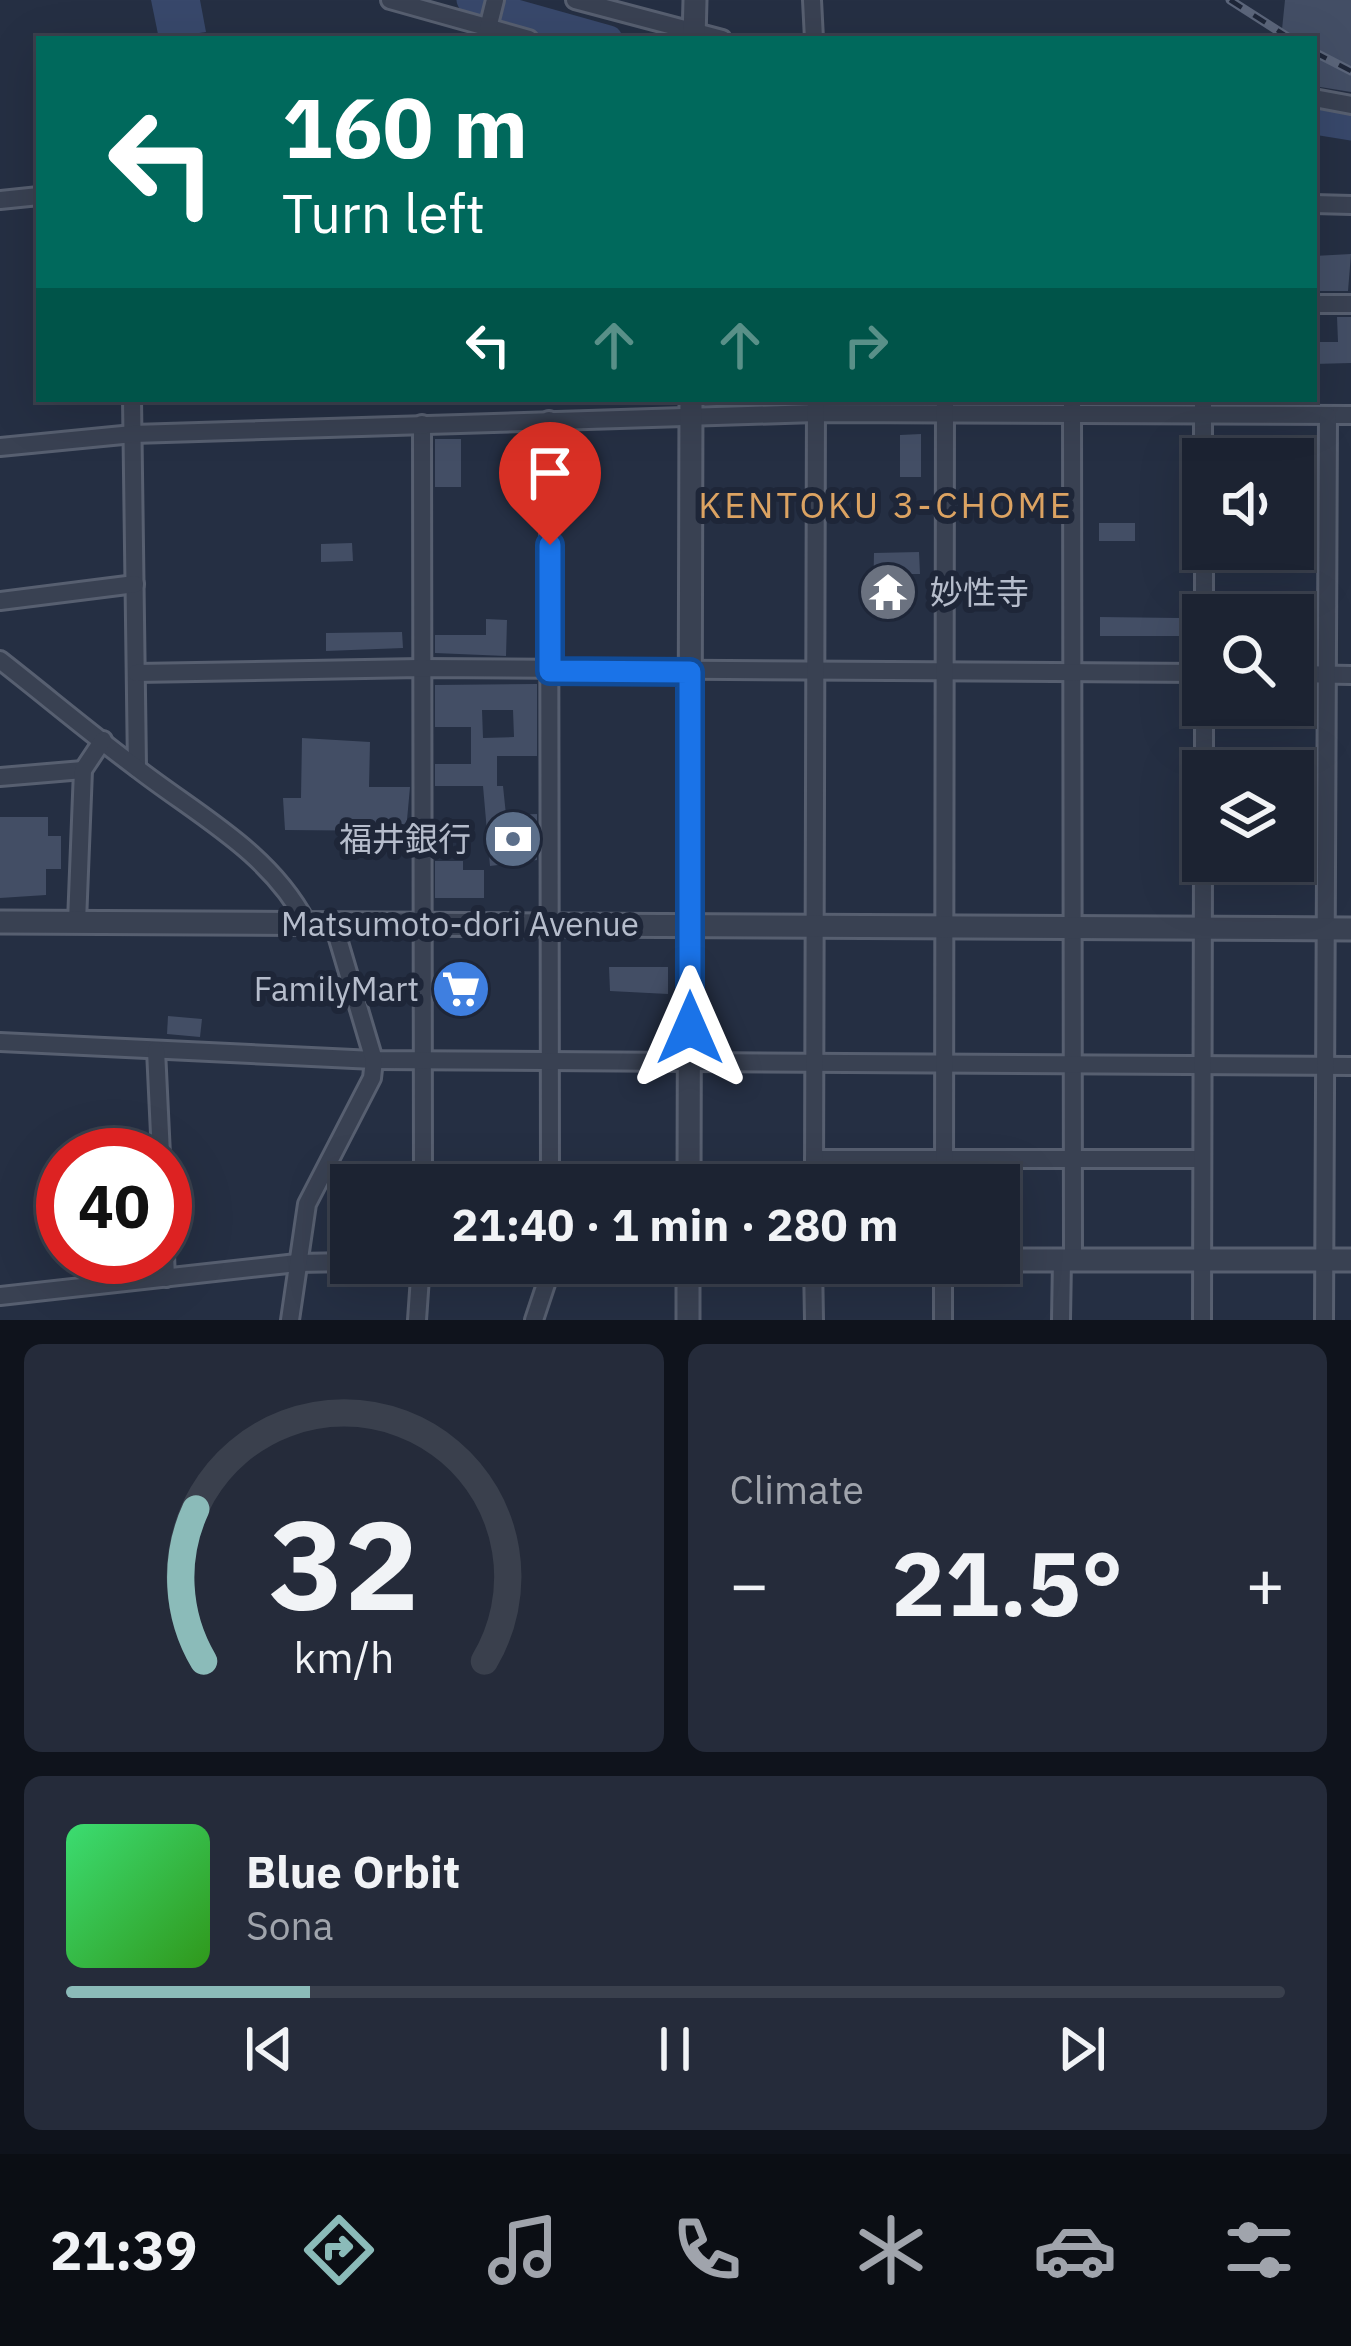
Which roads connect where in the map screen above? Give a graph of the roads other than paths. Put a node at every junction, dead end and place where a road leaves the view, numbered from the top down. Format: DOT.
graph roads {
  1 [pos="390,0"];
  2 [pos="496,0"];
  3 [pos="575,0"];
  4 [pos="695,0"];
  5 [pos="812,0"];
  6 [pos="488,28"];
  7 [pos="518,36"];
  8 [pos="694,36"];
  9 [pos="814,36"];
  10 [pos="1317,99"];
  11 [pos="1351,105"];
  12 [pos="36,196"];
  13 [pos="0,200"];
  14 [pos="1317,205"];
  15 [pos="1351,205"];
  16 [pos="1317,304"];
  17 [pos="1351,304"];
  18 [pos="131,402"];
  19 [pos="816,406"];
  20 [pos="945,406"];
  21 [pos="1072,406"];
  22 [pos="1203,407"];
  23 [pos="691,408"];
  24 [pos="1351,415"];
  25 [pos="1328,416"];
  26 [pos="549,420"];
  27 [pos="422,424"];
  28 [pos="133,434"];
  29 [pos="1203,438"];
  30 [pos="0,448"];
  31 [pos="135,584"];
  32 [pos="0,601"];
  33 [pos="0,660"];
  34 [pos="420,668"];
  35 [pos="550,671"];
  36 [pos="690,672"];
  37 [pos="136,673"];
  38 [pos="816,673"];
  39 [pos="946,673"];
  40 [pos="1182,674"];
  41 [pos="1314,675"];
  42 [pos="1330,675"];
  43 [pos="1351,675"];
  44 [pos="1074,676"];
  45 [pos="103,740"];
  46 [pos="136,768"];
  47 [pos="83,770"];
  48 [pos="0,777"];
  49 [pos="1203,882"];
  50 [pos="0,922"];
  51 [pos="77,922"];
  52 [pos="306,922"];
  53 [pos="333,922"];
  54 [pos="422,923"];
  55 [pos="690,925"];
  56 [pos="548,926"];
  57 [pos="817,926"];
  58 [pos="946,927"];
  59 [pos="1075,927"];
  60 [pos="1203,928"];
  61 [pos="1340,929"];
  62 [pos="0,1042"];
  63 [pos="156,1050"];
  64 [pos="374,1060"];
  65 [pos="427,1060"];
  66 [pos="547,1060"];
  67 [pos="689,1060"];
  68 [pos="815,1061"];
  69 [pos="945,1062"];
  70 [pos="1074,1063"];
  71 [pos="1202,1064"];
  72 [pos="1328,1065"];
  73 [pos="1351,1066"];
  74 [pos="159,1128"];
  75 [pos="814,1159"];
  76 [pos="944,1159"];
  77 [pos="1073,1159"];
  78 [pos="1202,1159"];
  79 [pos="424,1164"];
  80 [pos="549,1164"];
  81 [pos="688,1164"];
  82 [pos="814,1164"];
  83 [pos="944,1164"];
  84 [pos="1202,1258"];
  85 [pos="1068,1259"];
  86 [pos="1020,1260"];
  87 [pos="1326,1260"];
  88 [pos="1351,1260"];
  89 [pos="330,1262"];
  90 [pos="297,1263"];
  91 [pos="192,1275"];
  92 [pos="111,1284"];
  93 [pos="420,1284"];
  94 [pos="546,1284"];
  95 [pos="688,1284"];
  96 [pos="813,1284"];
  97 [pos="944,1284"];
  98 [pos="0,1296"];
  99 [pos="290,1320"];
  100 [pos="417,1320"];
  101 [pos="534,1320"];
  102 [pos="688,1320"];
  103 [pos="814,1320"];
  104 [pos="943,1320"];
  105 [pos="1061,1320"];
  106 [pos="1202,1320"];
  107 [pos="1324,1320"];
  1 -- 6 [label="street"];
  2 -- 6 [label="street"];
  3 -- 8 [label="street"];
  4 -- 8 [label="street"];
  5 -- 9 [label="street"];
  6 -- 7 [label="street"];
  10 -- 11 [label="street"];
  12 -- 13 [label="street"];
  14 -- 15 [label="street"];
  16 -- 17 [label="street"];
  18 -- 28 [label="street"];
  19 -- 20 [label="street"];
  19 -- 23 [label="street"];
  19 -- 38 [label="street"];
  20 -- 21 [label="street"];
  20 -- 39 [label="street"];
  21 -- 22 [label="street"];
  21 -- 44 [label="street"];
  22 -- 25 [label="street"];
  22 -- 29 [label="street"];
  23 -- 26 [label="street"];
  23 -- 36 [label="street"];
  24 -- 25 [label="street"];
  25 -- 42 [label="street"];
  26 -- 27 [label="street"];
  26 -- 35 [label="street"];
  27 -- 28 [label="street"];
  27 -- 34 [label="street"];
  28 -- 30 [label="street"];
  28 -- 31 [label="street"];
  31 -- 32 [label="street"];
  31 -- 37 [label="street"];
  33 -- 45 [label="street"];
  34 -- 35 [label="street"];
  34 -- 37 [label="street"];
  34 -- 54 [label="street"];
  35 -- 36 [label="street"];
  35 -- 56 [label="street"];
  36 -- 38 [label="street"];
  36 -- 55 [label="street"];
  37 -- 46 [label="street"];
  38 -- 39 [label="street"];
  38 -- 57 [label="street"];
  39 -- 44 [label="street"];
  39 -- 58 [label="street"];
  40 -- 44 [label="street"];
  41 -- 42 [label="street"];
  42 -- 43 [label="street"];
  42 -- 61 [label="street"];
  44 -- 59 [label="street"];
  45 -- 46 [label="street"];
  45 -- 47 [label="street"];
  46 -- 52 [label="street"];
  47 -- 48 [label="street"];
  47 -- 51 [label="street"];
  49 -- 60 [label="street"];
  50 -- 51 [label="street, Matsumoto-dori Avenue"];
  51 -- 52 [label="street, Matsumoto-dori Avenue"];
  52 -- 53 [label="street, Matsumoto-dori Avenue"];
  53 -- 54 [label="street, Matsumoto-dori Avenue"];
  53 -- 64 [label="street"];
  54 -- 56 [label="street, Matsumoto-dori Avenue"];
  54 -- 65 [label="street"];
  55 -- 56 [label="street, Matsumoto-dori Avenue"];
  55 -- 57 [label="street, Matsumoto-dori Avenue"];
  55 -- 67 [label="street"];
  56 -- 66 [label="street"];
  57 -- 58 [label="street, Matsumoto-dori Avenue"];
  57 -- 68 [label="street"];
  58 -- 59 [label="street, Matsumoto-dori Avenue"];
  58 -- 69 [label="street"];
  59 -- 60 [label="street, Matsumoto-dori Avenue"];
  59 -- 70 [label="street"];
  60 -- 61 [label="street, Matsumoto-dori Avenue"];
  60 -- 71 [label="street"];
  61 -- 72 [label="street"];
  62 -- 63 [label="street"];
  63 -- 64 [label="street"];
  63 -- 74 [label="street"];
  64 -- 65 [label="street"];
  64 -- 90 [label="street"];
  65 -- 66 [label="street"];
  65 -- 79 [label="street"];
  66 -- 67 [label="street"];
  66 -- 80 [label="street"];
  67 -- 68 [label="street"];
  67 -- 81 [label="street"];
  68 -- 69 [label="street"];
  68 -- 75 [label="street"];
  69 -- 70 [label="street"];
  69 -- 76 [label="street"];
  70 -- 71 [label="street"];
  70 -- 77 [label="street"];
  71 -- 72 [label="street"];
  71 -- 78 [label="street"];
  72 -- 73 [label="street"];
  72 -- 87 [label="street"];
  75 -- 76 [label="street"];
  75 -- 82 [label="street"];
  76 -- 77 [label="street"];
  76 -- 83 [label="street"];
  77 -- 78 [label="street"];
  77 -- 85 [label="street"];
  78 -- 84 [label="street"];
  84 -- 85 [label="street"];
  84 -- 87 [label="street"];
  84 -- 106 [label="street"];
  85 -- 86 [label="street"];
  85 -- 105 [label="street"];
  87 -- 88 [label="street"];
  87 -- 107 [label="street"];
  89 -- 90 [label="street"];
  90 -- 91 [label="street"];
  90 -- 99 [label="street"];
  92 -- 98 [label="street"];
  93 -- 100 [label="street"];
  94 -- 101 [label="street"];
  95 -- 102 [label="street"];
  96 -- 103 [label="street"];
  97 -- 104 [label="street"];
}
